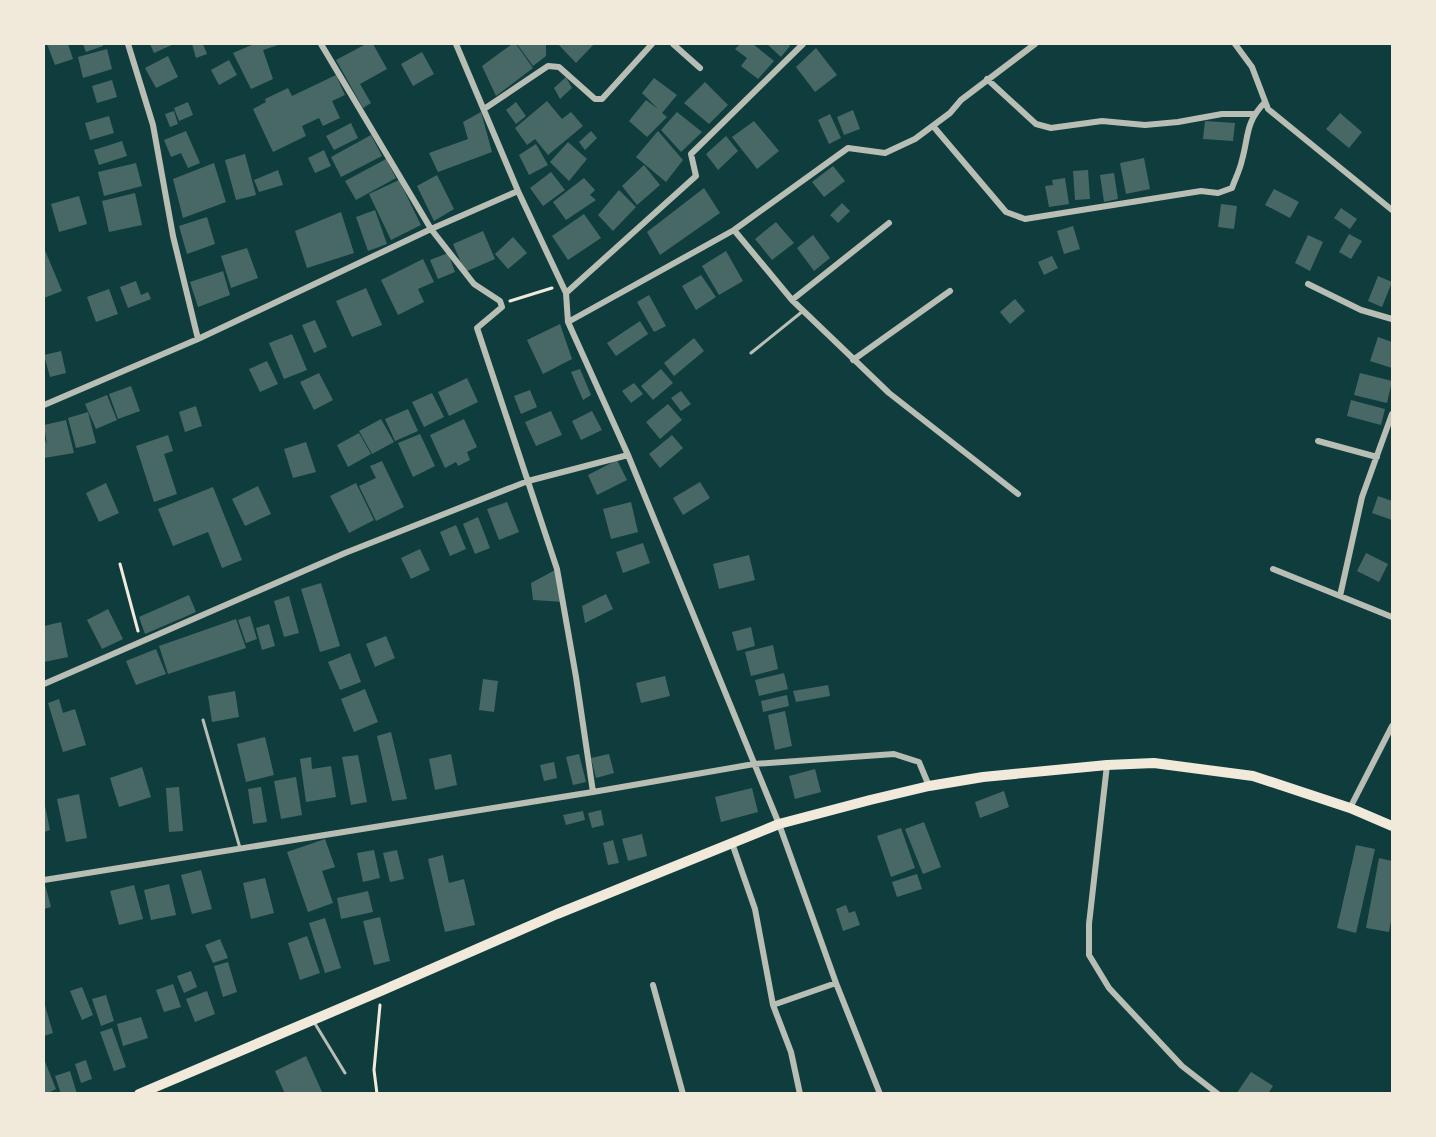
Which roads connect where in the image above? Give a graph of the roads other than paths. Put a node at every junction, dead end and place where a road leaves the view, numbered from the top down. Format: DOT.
graph roads {
  1 [pos="128,44"];
  2 [pos="321,44"];
  3 [pos="456,44"];
  4 [pos="652,44"];
  5 [pos="673,44"];
  6 [pos="802,44"];
  7 [pos="1035,44"];
  8 [pos="1235,44"];
  9 [pos="700,68"];
  10 [pos="987,79"];
  11 [pos="1265,102"];
  12 [pos="484,109"];
  13 [pos="1254,114"];
  14 [pos="933,126"];
  15 [pos="519,191"];
  16 [pos="1392,210"];
  17 [pos="889,223"];
  18 [pos="431,229"];
  19 [pos="734,230"];
  20 [pos="1308,284"];
  21 [pos="950,291"];
  22 [pos="566,293"];
  23 [pos="792,300"];
  24 [pos="803,310"];
  25 [pos="1392,319"];
  26 [pos="567,322"];
  27 [pos="198,339"];
  28 [pos="751,353"];
  29 [pos="853,360"];
  30 [pos="44,405"];
  31 [pos="1392,414"];
  32 [pos="1318,441"];
  33 [pos="628,455"];
  34 [pos="1377,457"];
  35 [pos="528,481"];
  36 [pos="1017,494"];
  37 [pos="1273,569"];
  38 [pos="1340,596"];
  39 [pos="1392,617"];
  40 [pos="44,684"];
  41 [pos="202,720"];
  42 [pos="1392,726"];
  43 [pos="754,764"];
  44 [pos="1107,765"];
  45 [pos="928,786"];
  46 [pos="593,792"];
  47 [pos="1350,808"];
  48 [pos="779,824"];
  49 [pos="1392,826"];
  50 [pos="732,843"];
  51 [pos="240,848"];
  52 [pos="44,880"];
  53 [pos="836,983"];
  54 [pos="653,985"];
  55 [pos="774,1005"];
  56 [pos="313,1020"];
  57 [pos="345,1073"];
  58 [pos="139,1094"];
  59 [pos="683,1094"];
  60 [pos="800,1094"];
  61 [pos="880,1094"];
  62 [pos="1218,1094"];
  1 -- 27 [label="street"];
  2 -- 18 [label="street"];
  3 -- 12 [label="street"];
  4 -- 12 [label="street"];
  5 -- 9 [label="street"];
  6 -- 22 [label="street"];
  7 -- 10 [label="street"];
  8 -- 11 [label="street"];
  10 -- 13 [label="street"];
  10 -- 14 [label="street"];
  11 -- 13 [label="street"];
  11 -- 16 [label="street"];
  12 -- 15 [label="street"];
  13 -- 14 [label="street"];
  14 -- 19 [label="street"];
  15 -- 18 [label="street"];
  15 -- 22 [label="street"];
  17 -- 23 [label="street"];
  18 -- 27 [label="street"];
  18 -- 35 [label="street"];
  19 -- 23 [label="street"];
  19 -- 26 [label="street"];
  20 -- 25 [label="street"];
  21 -- 29 [label="street"];
  22 -- 26 [label="street"];
  23 -- 24 [label="street"];
  24 -- 28 [label="lane"];
  24 -- 29 [label="street"];
  26 -- 33 [label="street"];
  27 -- 30 [label="street"];
  29 -- 36 [label="street"];
  31 -- 34 [label="street"];
  32 -- 34 [label="street"];
  33 -- 35 [label="street"];
  33 -- 43 [label="street"];
  34 -- 38 [label="street"];
  35 -- 40 [label="street"];
  35 -- 46 [label="street"];
  37 -- 38 [label="street"];
  38 -- 39 [label="street"];
  41 -- 51 [label="lane"];
  42 -- 47 [label="street"];
  43 -- 45 [label="street"];
  43 -- 46 [label="street"];
  43 -- 48 [label="street"];
  44 -- 45 [label="main road"];
  44 -- 47 [label="main road"];
  44 -- 62 [label="street"];
  45 -- 48 [label="main road"];
  46 -- 51 [label="street"];
  47 -- 49 [label="main road"];
  48 -- 50 [label="main road"];
  48 -- 53 [label="street"];
  50 -- 55 [label="street"];
  50 -- 56 [label="main road"];
  51 -- 52 [label="street"];
  53 -- 55 [label="street"];
  53 -- 61 [label="street"];
  54 -- 59 [label="street"];
  55 -- 60 [label="street"];
  56 -- 57 [label="lane"];
  56 -- 58 [label="main road"];
}
